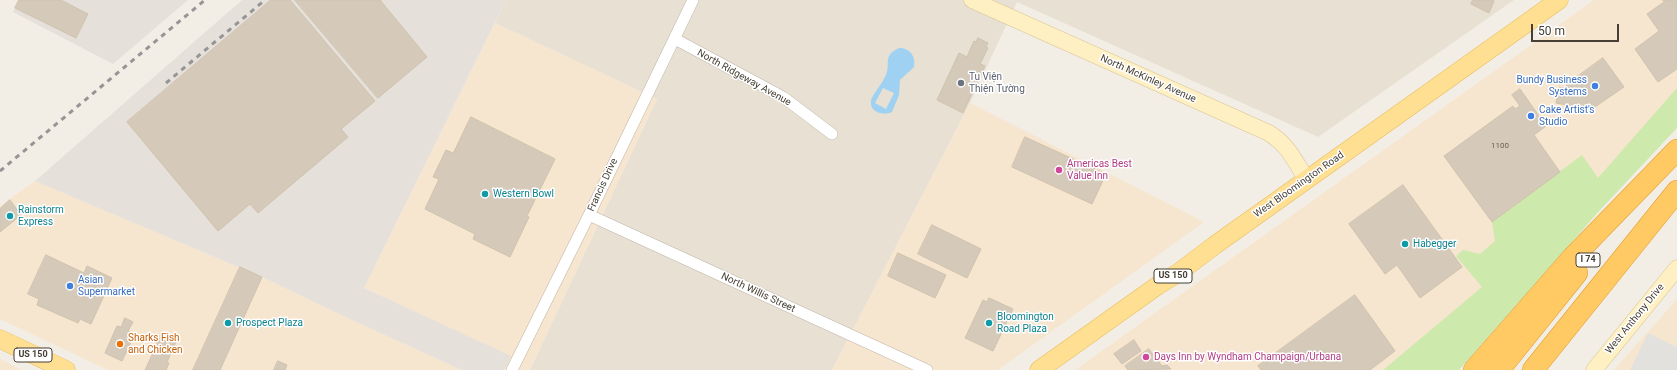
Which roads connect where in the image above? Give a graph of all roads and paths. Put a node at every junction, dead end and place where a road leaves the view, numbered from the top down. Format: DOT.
graph roads {
  1 [pos="693,0"];
  2 [pos="972,0"];
  3 [pos="1559,0"];
  4 [pos="674,39"];
  5 [pos="832,134"];
  6 [pos="1677,150"];
  7 [pos="1306,180"];
  8 [pos="1676,192"];
  9 [pos="589,216"];
  10 [pos="1677,268"];
  11 [pos="0,339"];
  12 [pos="66,370"];
  13 [pos="512,370"];
  14 [pos="927,370"];
  15 [pos="1039,370"];
  16 [pos="1474,370"];
  17 [pos="1499,370"];
  18 [pos="1533,370"];
  19 [pos="1549,370"];
  20 [pos="1594,370"];
  1 -- 4 [label="street, Francis Drive"];
  2 -- 7 [label="street, North McKinley Avenue"];
  3 -- 7 [label="main road, West Bloomington Road / US 150"];
  4 -- 5 [label="street, North Ridgeway Avenue"];
  4 -- 9 [label="street, Francis Drive"];
  6 -- 16 [label="highway"];
  6 -- 17 [label="highway, I 74"];
  7 -- 15 [label="main road, West Bloomington Road / US 150"];
  8 -- 18 [label="highway, I 74"];
  8 -- 19 [label="highway"];
  9 -- 13 [label="street, Francis Drive"];
  9 -- 14 [label="street, North Willis Street"];
  10 -- 20 [label="street, West Anthony Drive"];
  11 -- 12 [label="main road, US 150"];
}
